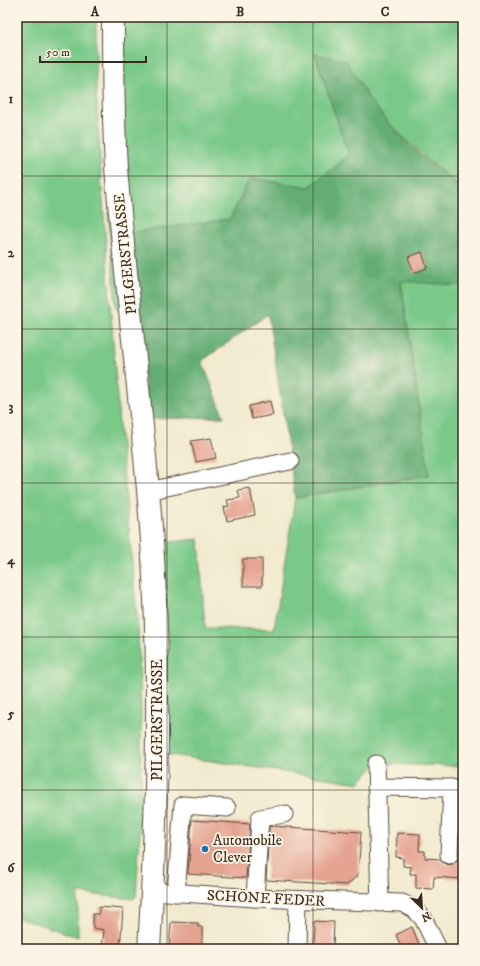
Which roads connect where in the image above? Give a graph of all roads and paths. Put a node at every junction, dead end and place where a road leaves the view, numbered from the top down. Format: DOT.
graph roads {
  1 [pos="113,17"];
  2 [pos="290,461"];
  3 [pos="148,491"];
  4 [pos="376,764"];
  5 [pos="376,787"];
  6 [pos="227,808"];
  7 [pos="284,814"];
  8 [pos="449,855"];
  9 [pos="152,891"];
  10 [pos="176,893"];
  11 [pos="255,898"];
  12 [pos="298,900"];
  13 [pos="380,903"];
  14 [pos="149,949"];
  15 [pos="297,949"];
  16 [pos="438,949"];
  1 -- 3 [label="main road, PILGERSTRASSE"];
  2 -- 3 [label="street"];
  3 -- 9 [label="main road, PILGERSTRASSE"];
  4 -- 5 [label="street"];
  5 -- 8 [label="street"];
  5 -- 13 [label="street"];
  6 -- 10 [label="street"];
  7 -- 11 [label="street"];
  9 -- 10 [label="street, SCHÖNE FEDER"];
  9 -- 14 [label="main road, PILGERSTRASSE"];
  10 -- 11 [label="street, SCHÖNE FEDER"];
  11 -- 12 [label="street, SCHÖNE FEDER"];
  12 -- 13 [label="street, SCHÖNE FEDER"];
  12 -- 15 [label="street"];
  13 -- 16 [label="street, SCHÖNE FEDER"];
}
